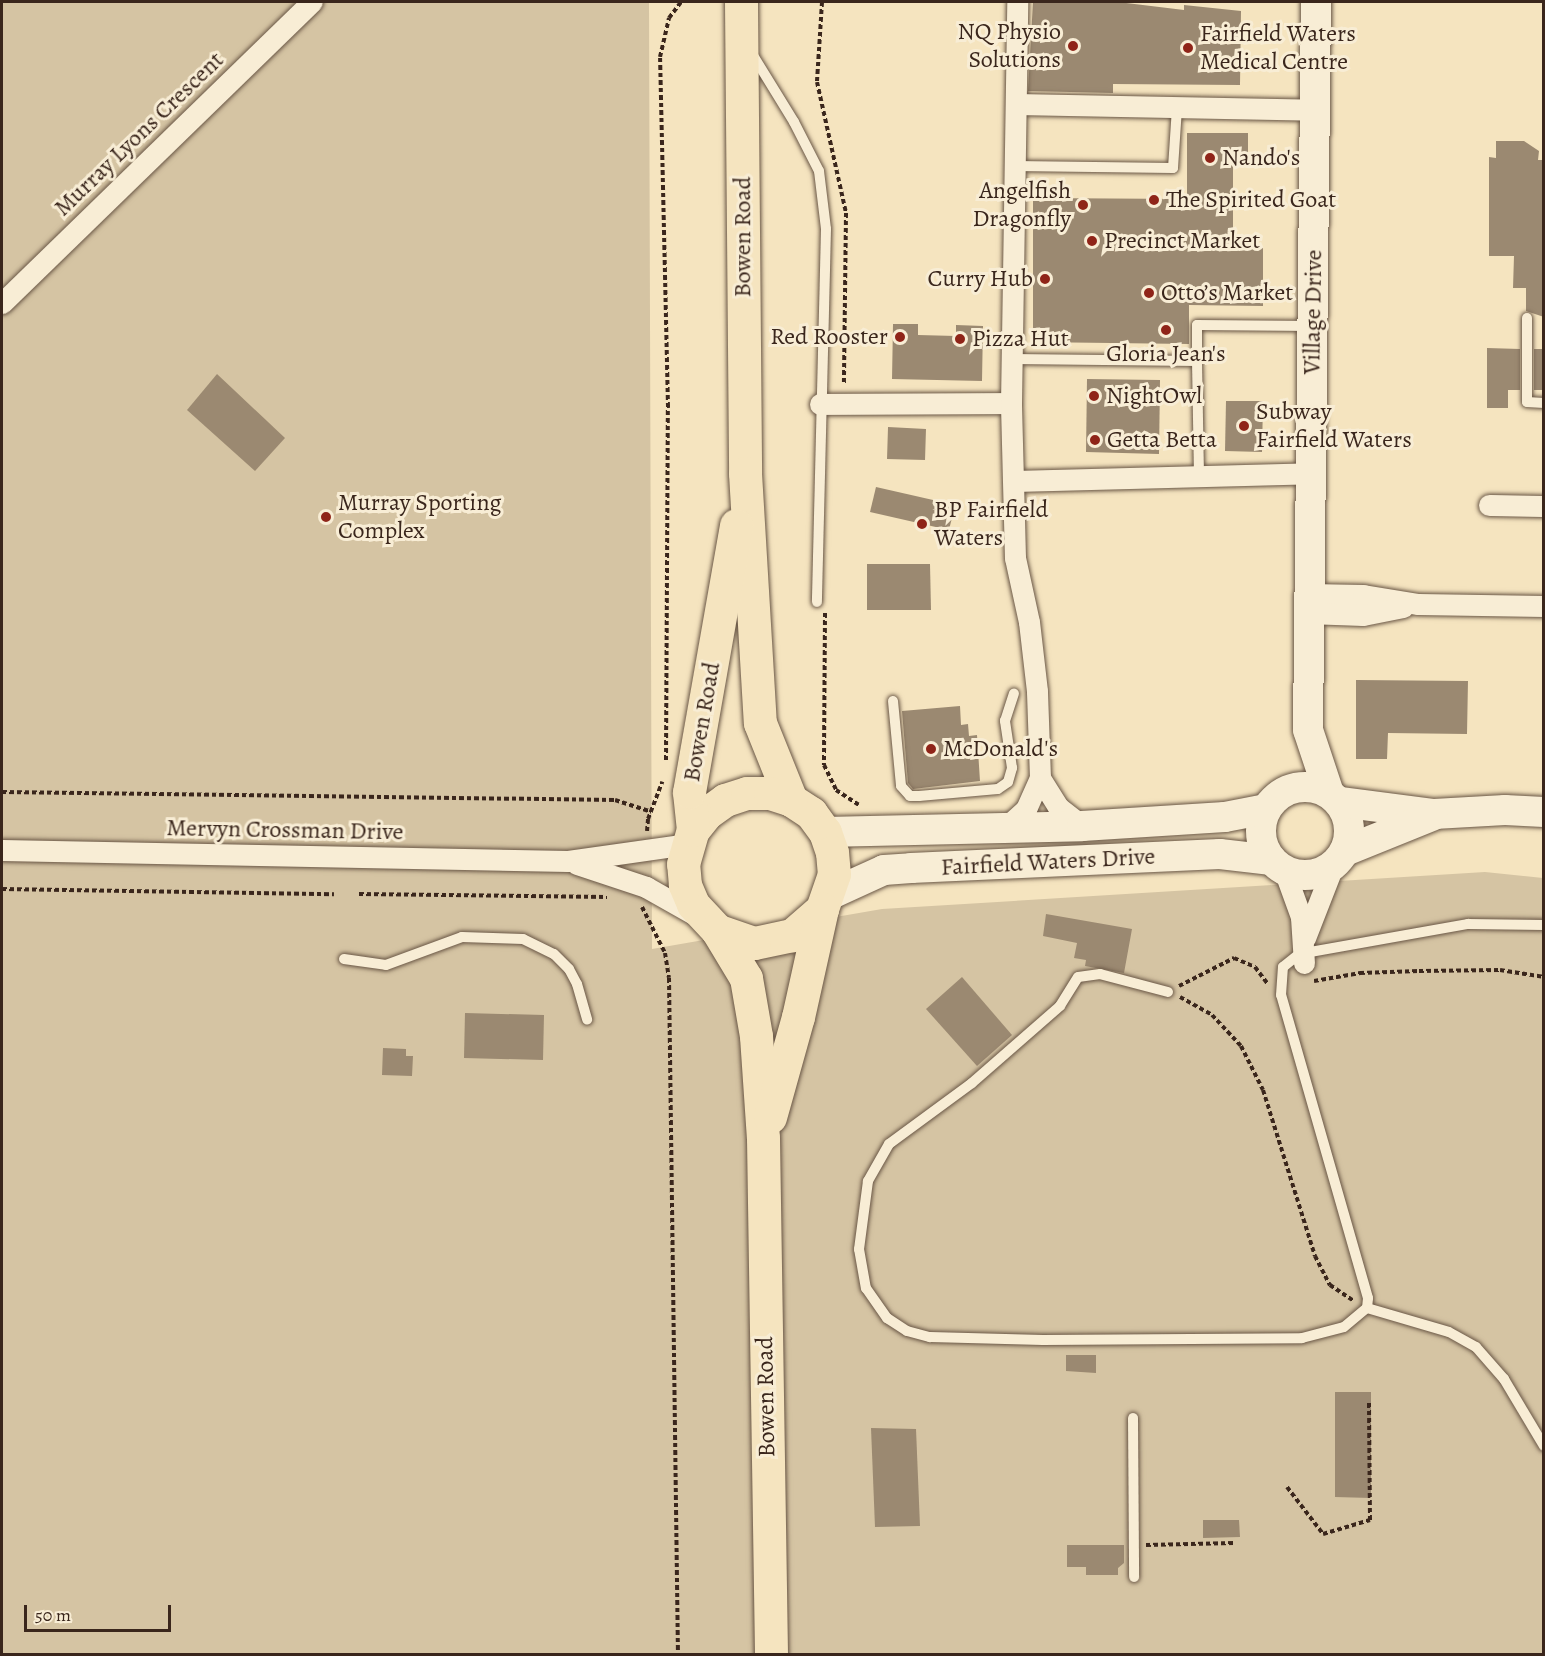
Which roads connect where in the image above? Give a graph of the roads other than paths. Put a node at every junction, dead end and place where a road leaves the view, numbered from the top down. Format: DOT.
graph roads {
  1 [pos="312,2"];
  2 [pos="741,2"];
  3 [pos="1017,2"];
  4 [pos="1316,2"];
  5 [pos="742,37"];
  6 [pos="1016,104"];
  7 [pos="1177,107"];
  8 [pos="1315,110"];
  9 [pos="1015,166"];
  10 [pos="2,303"];
  11 [pos="1527,318"];
  12 [pos="1313,326"];
  13 [pos="1012,359"];
  14 [pos="1197,361"];
  15 [pos="1011,403"];
  16 [pos="1544,403"];
  17 [pos="820,404"];
  18 [pos="745,473"];
  19 [pos="1311,473"];
  20 [pos="1199,477"];
  21 [pos="1015,481"];
  22 [pos="1489,505"];
  23 [pos="1544,506"];
  24 [pos="822,604"];
  25 [pos="1307,604"];
  26 [pos="1544,606"];
  27 [pos="1014,693"];
  28 [pos="893,700"];
  29 [pos="1308,730"];
  30 [pos="1040,778"];
  31 [pos="1334,798"];
  32 [pos="791,800"];
  33 [pos="1276,800"];
  34 [pos="1544,812"];
  35 [pos="1434,814"];
  36 [pos="1082,826"];
  37 [pos="1004,829"];
  38 [pos="825,832"];
  39 [pos="690,837"];
  40 [pos="2,850"];
  41 [pos="1339,859"];
  42 [pos="568,861"];
  43 [pos="1278,865"];
  44 [pos="825,902"];
  45 [pos="711,925"];
  46 [pos="1544,925"];
  47 [pos="1304,952"];
  48 [pos="344,959"];
  49 [pos="1168,992"];
  50 [pos="587,1020"];
  51 [pos="763,1138"];
  52 [pos="1367,1308"];
  53 [pos="1133,1418"];
  54 [pos="1544,1446"];
  55 [pos="1134,1577"];
  56 [pos="771,1654"];
  1 -- 10 [label="street, Murray Lyons Crescent"];
  2 -- 5 [label="main road, Bowen Road"];
  3 -- 6 [label="street"];
  4 -- 8 [label="street, Village Drive"];
  5 -- 17 [label="lane"];
  5 -- 18 [label="main road, Bowen Road"];
  6 -- 7 [label="street"];
  6 -- 9 [label="street"];
  7 -- 8 [label="street"];
  7 -- 9 [label="lane"];
  8 -- 12 [label="street, Village Drive"];
  9 -- 13 [label="street"];
  11 -- 16 [label="lane"];
  12 -- 14 [label="lane"];
  12 -- 19 [label="street, Village Drive"];
  13 -- 14 [label="lane"];
  13 -- 15 [label="street"];
  14 -- 20 [label="lane"];
  15 -- 17 [label="street"];
  15 -- 21 [label="street"];
  17 -- 24 [label="lane"];
  18 -- 32 [label="main road, Bowen Road"];
  18 -- 39 [label="main road, Bowen Road"];
  19 -- 20 [label="street"];
  19 -- 25 [label="street, Village Drive"];
  20 -- 21 [label="street"];
  21 -- 30 [label="street"];
  22 -- 23 [label="street"];
  25 -- 26 [label="street"];
  25 -- 29 [label="street, Village Drive"];
  27 -- 28 [label="lane"];
  29 -- 31 [label="street, Village Drive"];
  29 -- 33 [label="street, Village Drive"];
  30 -- 36 [label="street"];
  30 -- 37 [label="street"];
  31 -- 33 [label="street"];
  31 -- 35 [label="street"];
  31 -- 41 [label="street"];
  32 -- 38 [label="main road, Bowen Road"];
  32 -- 39 [label="main road, Bowen Road"];
  33 -- 36 [label="street, Fairfield Waters Drive"];
  33 -- 43 [label="street"];
  34 -- 35 [label="street"];
  35 -- 41 [label="street"];
  36 -- 37 [label="street, Fairfield Waters Drive"];
  37 -- 38 [label="street, Fairfield Waters Drive"];
  38 -- 44 [label="main road, Bowen Road"];
  39 -- 42 [label="street, Mervyn Crossman Drive"];
  39 -- 45 [label="main road, Bowen Road"];
  40 -- 42 [label="street, Mervyn Crossman Drive"];
  41 -- 43 [label="street"];
  41 -- 47 [label="street"];
  42 -- 45 [label="street, Mervyn Crossman Drive"];
  43 -- 44 [label="street, Fairfield Waters Drive"];
  43 -- 47 [label="street"];
  44 -- 45 [label="main road"];
  44 -- 51 [label="main road, Bowen Road"];
  45 -- 51 [label="main road, Bowen Road"];
  46 -- 47 [label="lane"];
  47 -- 52 [label="lane"];
  48 -- 50 [label="lane"];
  49 -- 52 [label="lane"];
  51 -- 56 [label="main road, Bowen Road"];
  52 -- 54 [label="lane"];
  53 -- 55 [label="lane"];
}
